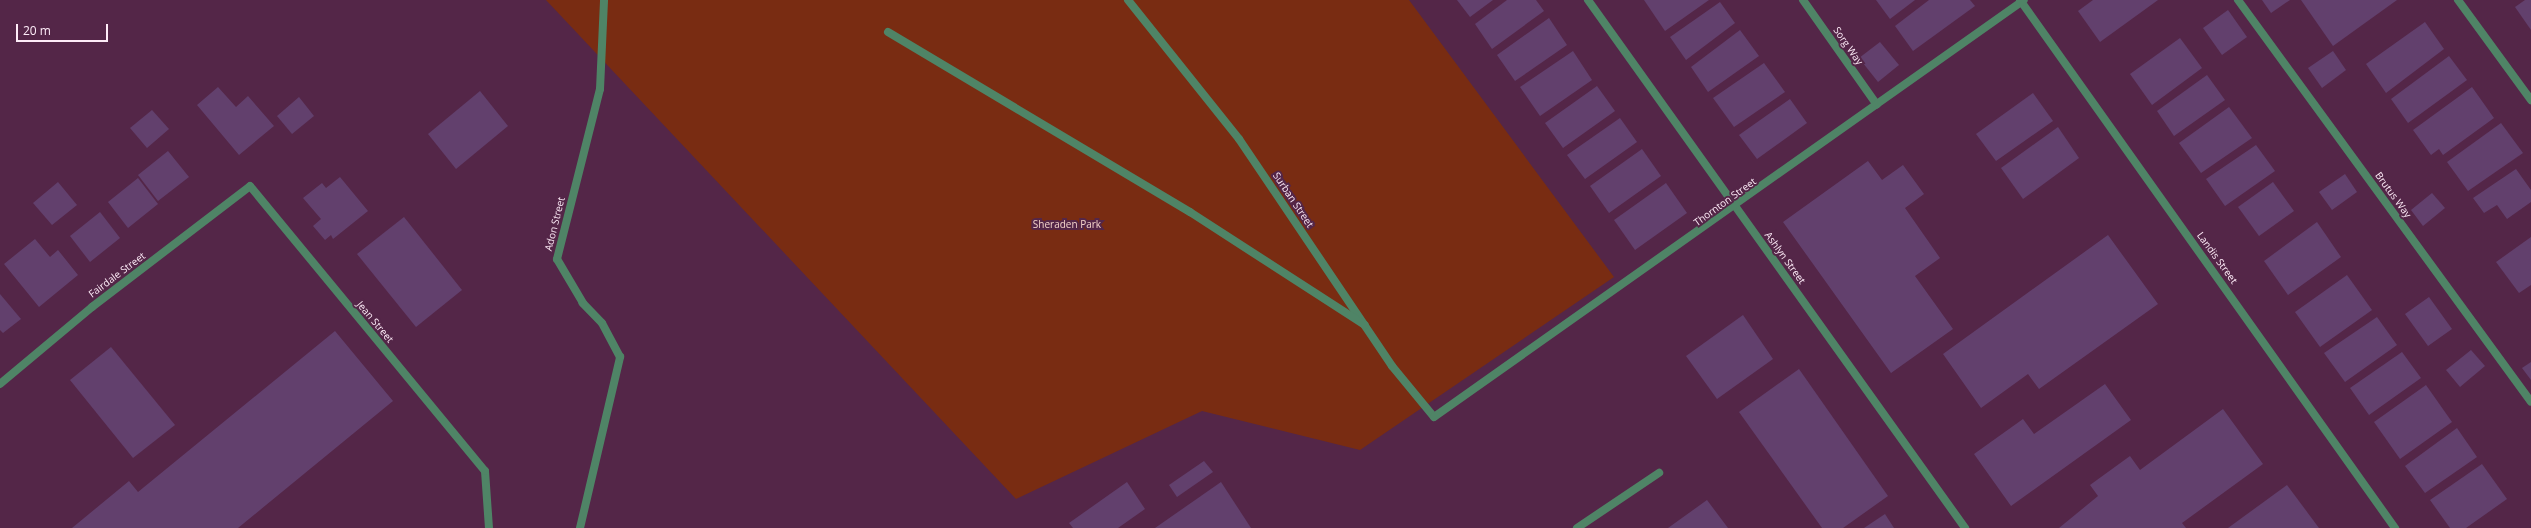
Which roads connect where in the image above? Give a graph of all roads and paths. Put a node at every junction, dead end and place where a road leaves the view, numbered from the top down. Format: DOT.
graph roads {
  1 [pos="604,0"];
  2 [pos="1128,0"];
  3 [pos="1588,0"];
  4 [pos="1803,0"];
  5 [pos="2238,0"];
  6 [pos="2458,0"];
  7 [pos="2022,1"];
  8 [pos="888,32"];
  9 [pos="2531,100"];
  10 [pos="1877,104"];
  11 [pos="250,186"];
  12 [pos="1736,206"];
  13 [pos="1365,325"];
  14 [pos="0,384"];
  15 [pos="2531,402"];
  16 [pos="1434,417"];
  17 [pos="1659,473"];
  18 [pos="489,528"];
  19 [pos="580,528"];
  20 [pos="1577,528"];
  21 [pos="1965,528"];
  22 [pos="2395,528"];
  1 -- 19 [label="street, Adon Street"];
  2 -- 13 [label="street, Surban Street"];
  3 -- 12 [label="street, Ashlyn Street"];
  4 -- 10 [label="street, Sorg Way"];
  5 -- 15 [label="street, Brutus Way"];
  6 -- 9 [label="street"];
  7 -- 10 [label="street, Thornton Street"];
  7 -- 22 [label="street, Landis Street"];
  8 -- 13 [label="street"];
  10 -- 12 [label="street, Thornton Street"];
  11 -- 14 [label="street, Fairdale Street"];
  11 -- 18 [label="street, Jean Street"];
  12 -- 16 [label="street, Thornton Street"];
  12 -- 21 [label="street, Ashlyn Street"];
  13 -- 16 [label="street, Surban Street"];
  17 -- 20 [label="street"];
}
